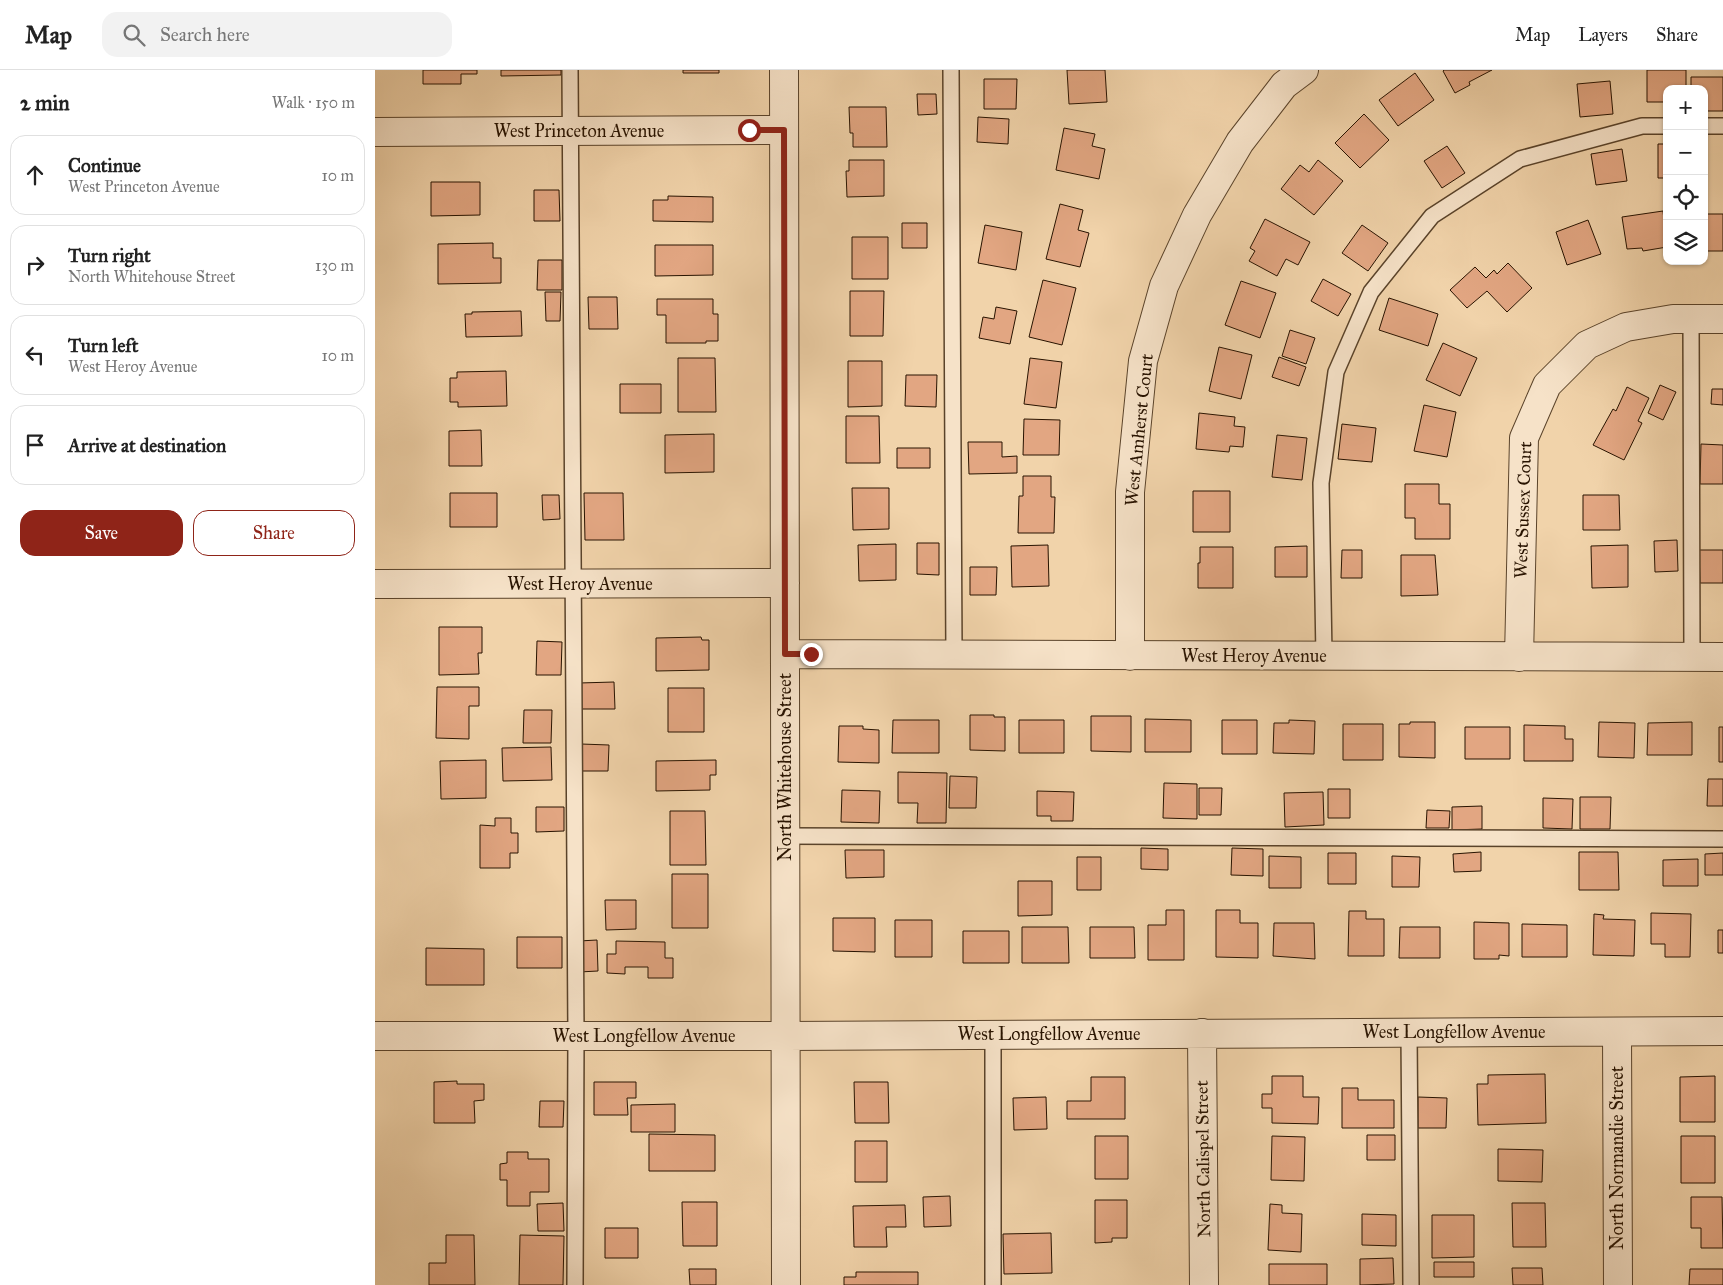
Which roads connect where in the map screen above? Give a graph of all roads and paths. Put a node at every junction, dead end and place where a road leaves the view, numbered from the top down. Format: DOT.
graph roads {
  1 [pos="570,70"];
  2 [pos="783,70"];
  3 [pos="951,70"];
  4 [pos="1286,75"];
  5 [pos="1663,126"];
  6 [pos="1708,126"];
  7 [pos="1723,126"];
  8 [pos="784,130"];
  9 [pos="569,131"];
  10 [pos="375,132"];
  11 [pos="1691,319"];
  12 [pos="1723,319"];
  13 [pos="785,583"];
  14 [pos="375,584"];
  15 [pos="573,584"];
  16 [pos="785,654"];
  17 [pos="954,655"];
  18 [pos="1130,656"];
  19 [pos="1324,656"];
  20 [pos="1519,657"];
  21 [pos="1692,657"];
  22 [pos="1723,657"];
  23 [pos="785,836"];
  24 [pos="1723,839"];
  25 [pos="1723,1031"];
  26 [pos="1409,1032"];
  27 [pos="1617,1032"];
  28 [pos="1202,1033"];
  29 [pos="993,1034"];
  30 [pos="576,1035"];
  31 [pos="375,1036"];
  32 [pos="786,1036"];
  33 [pos="575,1285"];
  34 [pos="786,1285"];
  35 [pos="993,1285"];
  36 [pos="1205,1285"];
  37 [pos="1411,1285"];
  38 [pos="1618,1285"];
  1 -- 9 [label="lane"];
  2 -- 8 [label="street, North Whitehouse Street"];
  3 -- 17 [label="lane"];
  4 -- 18 [label="street, West Amherst Court"];
  5 -- 19 [label="lane"];
  6 -- 7 [label="lane"];
  8 -- 9 [label="street, West Princeton Avenue"];
  8 -- 13 [label="street, North Whitehouse Street"];
  9 -- 10 [label="street, West Princeton Avenue"];
  9 -- 15 [label="lane"];
  11 -- 12 [label="street, West Sussex Court"];
  11 -- 20 [label="street, West Sussex Court"];
  11 -- 21 [label="lane"];
  13 -- 15 [label="street, West Heroy Avenue"];
  13 -- 16 [label="street, North Whitehouse Street"];
  14 -- 15 [label="street, West Heroy Avenue"];
  15 -- 30 [label="lane"];
  16 -- 17 [label="street, West Heroy Avenue"];
  16 -- 23 [label="street, North Whitehouse Street"];
  17 -- 18 [label="street, West Heroy Avenue"];
  18 -- 19 [label="street, West Heroy Avenue"];
  19 -- 20 [label="street, West Heroy Avenue"];
  20 -- 21 [label="street, West Heroy Avenue"];
  21 -- 22 [label="street, West Heroy Avenue"];
  23 -- 24 [label="lane"];
  23 -- 32 [label="street, North Whitehouse Street"];
  25 -- 27 [label="street, West Longfellow Avenue"];
  26 -- 27 [label="street, West Longfellow Avenue"];
  26 -- 28 [label="street, West Longfellow Avenue"];
  26 -- 37 [label="lane"];
  27 -- 38 [label="street, North Normandie Street"];
  28 -- 29 [label="street, West Longfellow Avenue"];
  28 -- 36 [label="street, North Calispel Street"];
  29 -- 32 [label="street, West Longfellow Avenue"];
  29 -- 35 [label="lane"];
  30 -- 31 [label="street, West Longfellow Avenue"];
  30 -- 32 [label="street, West Longfellow Avenue"];
  30 -- 33 [label="lane"];
  32 -- 34 [label="street, North Whitehouse Street"];
}
